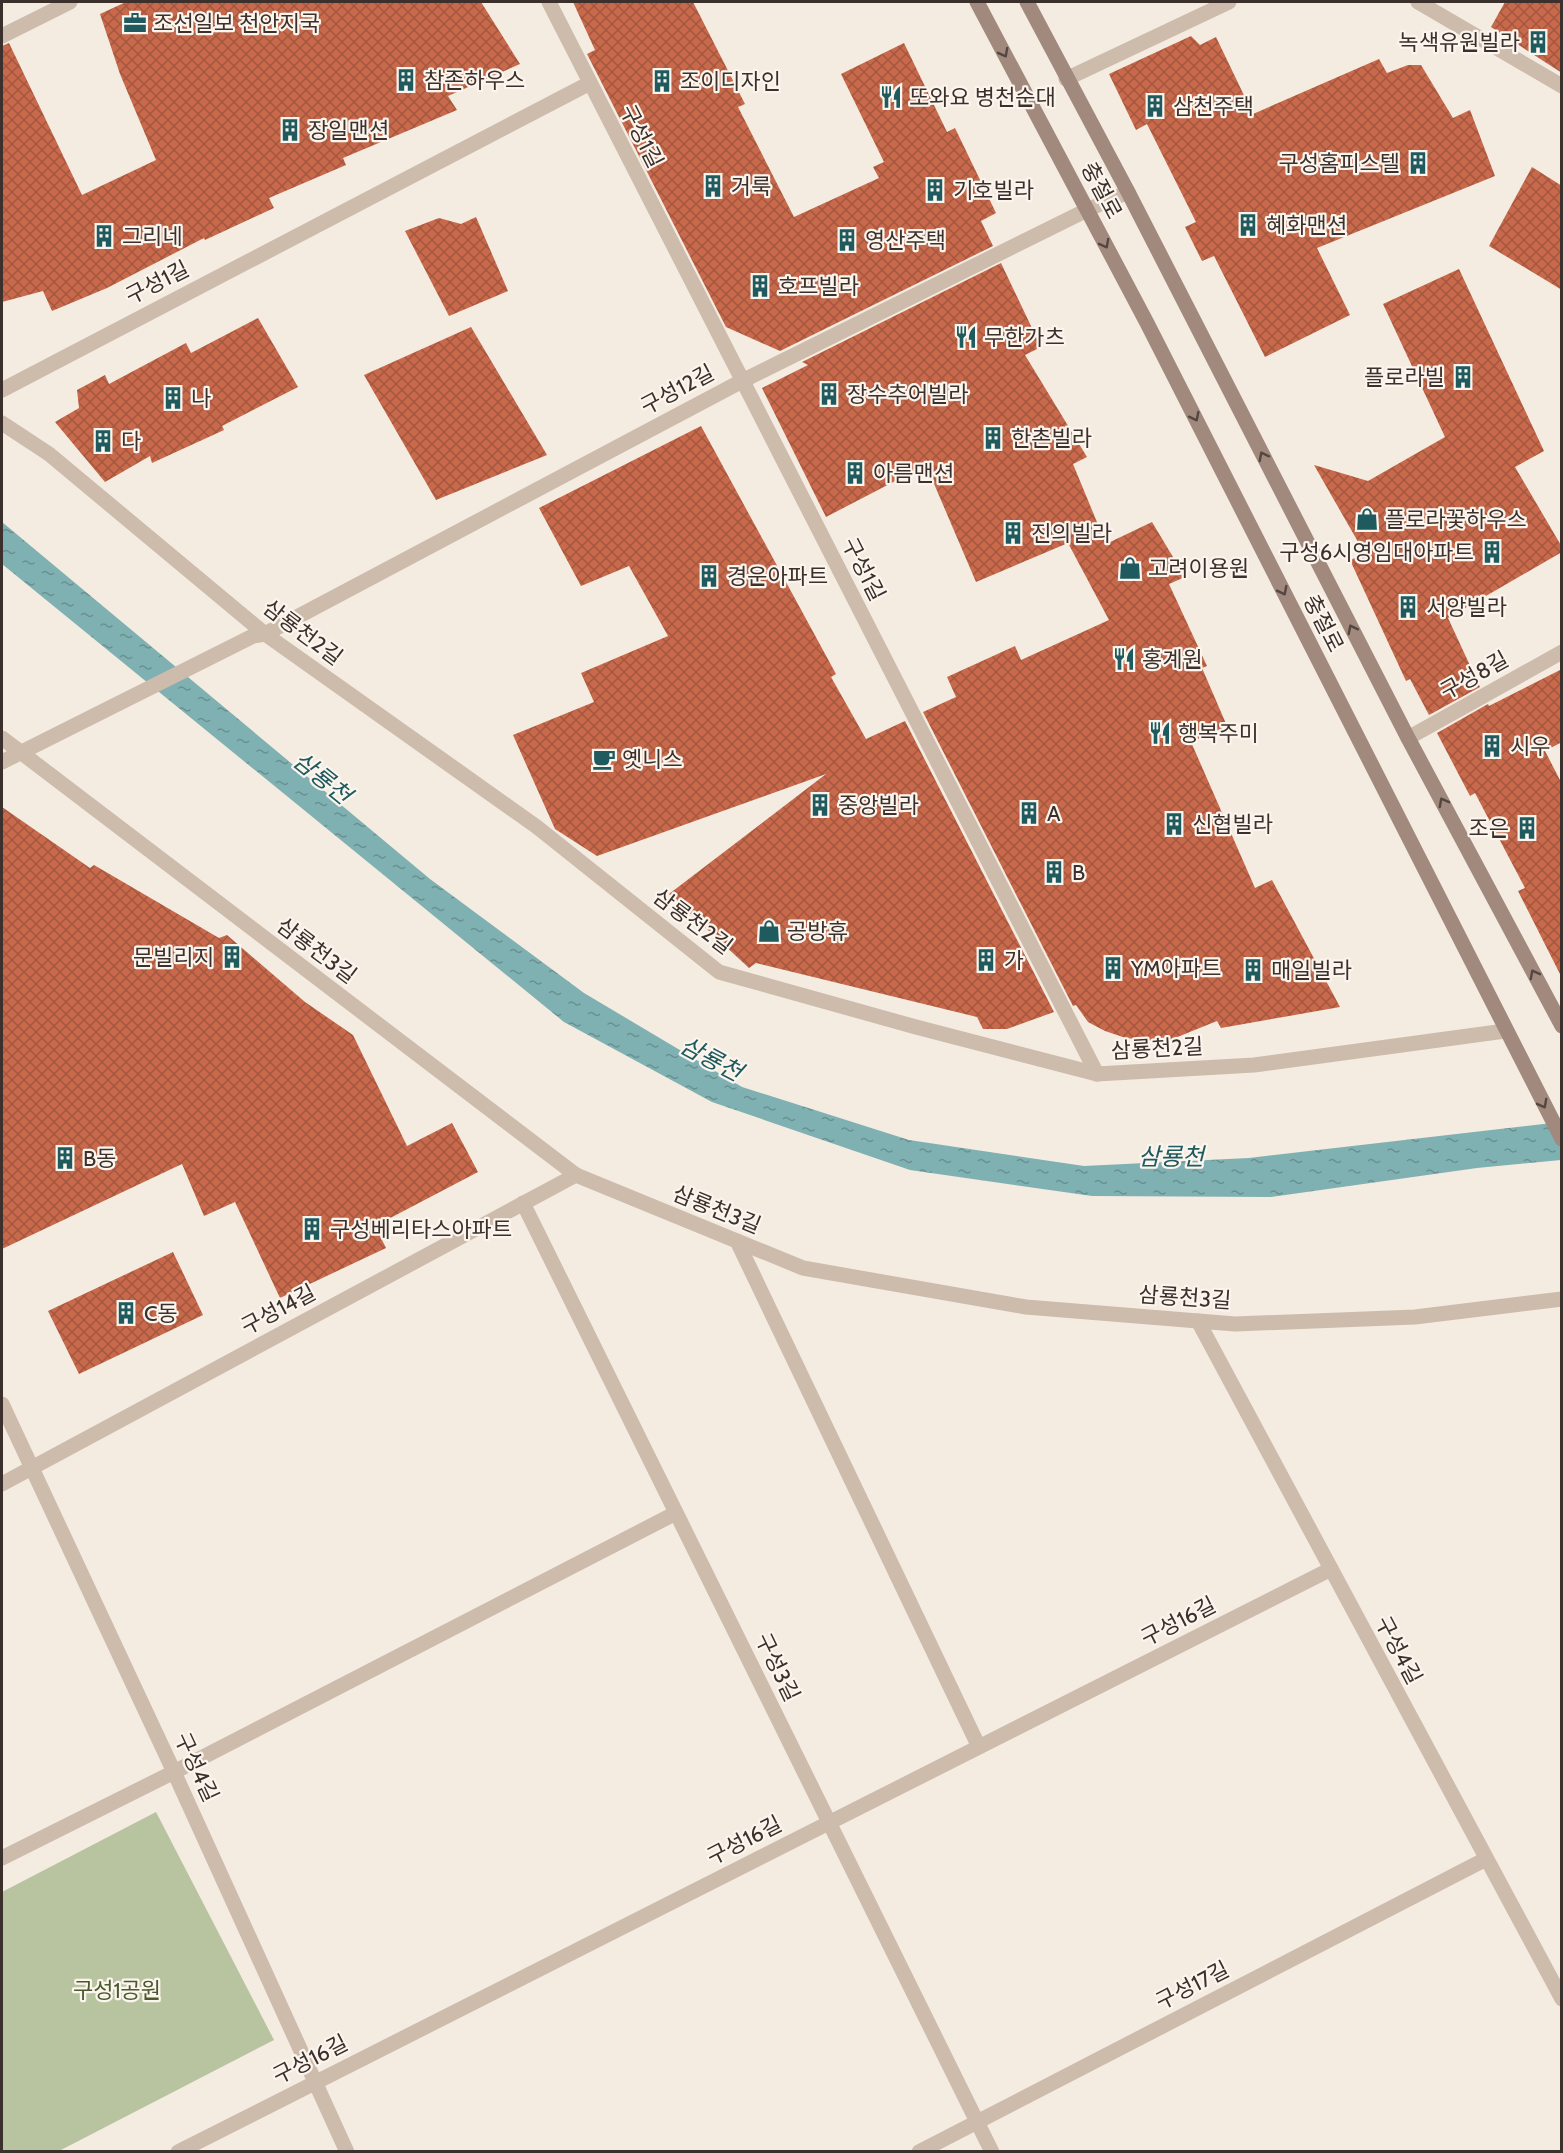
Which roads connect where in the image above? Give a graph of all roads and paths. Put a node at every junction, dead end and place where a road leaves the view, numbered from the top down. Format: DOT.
graph roads {
  1 [pos="70,2"];
  2 [pos="549,2"];
  3 [pos="977,2"];
  4 [pos="1027,2"];
  5 [pos="1229,2"];
  6 [pos="1418,2"];
  7 [pos="48,6"];
  8 [pos="2,36"];
  9 [pos="1066,79"];
  10 [pos="590,83"];
  11 [pos="1562,86"];
  12 [pos="1128,192"];
  13 [pos="1087,210"];
  14 [pos="742,381"];
  15 [pos="2,390"];
  16 [pos="2,423"];
  17 [pos="259,635"];
  18 [pos="1562,652"];
  19 [pos="2,738"];
  20 [pos="1408,738"];
  21 [pos="21,753"];
  22 [pos="2,762"];
  23 [pos="1561,1024"];
  24 [pos="1505,1031"];
  25 [pos="1097,1074"];
  26 [pos="1562,1139"];
  27 [pos="576,1175"];
  28 [pos="524,1203"];
  29 [pos="736,1241"];
  30 [pos="1562,1299"];
  31 [pos="1198,1321"];
  32 [pos="2,1404"];
  33 [pos="32,1469"];
  34 [pos="2,1484"];
  35 [pos="676,1512"];
  36 [pos="1330,1569"];
  37 [pos="980,1747"];
  38 [pos="174,1772"];
  39 [pos="830,1823"];
  40 [pos="2,1858"];
  41 [pos="1486,1859"];
  42 [pos="1562,1999"];
  43 [pos="315,2082"];
  44 [pos="977,2122"];
  45 [pos="178,2151"];
  46 [pos="346,2151"];
  47 [pos="919,2151"];
  48 [pos="992,2151"];
  1 -- 7 [label="street"];
  2 -- 10 [label="street, 구성1길"];
  3 -- 13 [label="street, 충절로, one-way"];
  4 -- 9 [label="street, 충절로"];
  5 -- 9 [label="street"];
  6 -- 11 [label="street"];
  7 -- 8 [label="street"];
  9 -- 12 [label="street, 충절로"];
  10 -- 14 [label="street, 구성1길"];
  10 -- 15 [label="street, 구성1길"];
  12 -- 13 [label="street, 구성12길"];
  20 -- 12 [label="street, 충절로, one-way"];
  13 -- 14 [label="street, 구성12길"];
  13 -- 24 [label="street, 충절로, one-way"];
  14 -- 17 [label="street, 구성12길"];
  14 -- 25 [label="street, 구성1길"];
  16 -- 17 [label="street, 삼룡천2길"];
  17 -- 21 [label="street, 구성12길"];
  17 -- 25 [label="street, 삼룡천2길"];
  18 -- 20 [label="street, 구성8길"];
  19 -- 21 [label="street, 삼룡천3길"];
  23 -- 20 [label="street, 충절로, one-way"];
  21 -- 22 [label="street"];
  21 -- 27 [label="street, 삼룡천3길"];
  24 -- 25 [label="street, 삼룡천2길"];
  24 -- 26 [label="street, 충절로, one-way"];
  27 -- 28 [label="street, 구성14길"];
  27 -- 29 [label="street, 삼룡천3길"];
  28 -- 33 [label="street, 구성14길"];
  28 -- 35 [label="street, 구성3길"];
  29 -- 31 [label="street, 삼룡천3길"];
  29 -- 37 [label="street"];
  30 -- 31 [label="street, 삼룡천3길"];
  31 -- 36 [label="street, 구성4길"];
  32 -- 33 [label="street, 구성4길"];
  33 -- 34 [label="street, 구성14길"];
  33 -- 38 [label="street, 구성4길"];
  35 -- 38 [label="street"];
  35 -- 39 [label="street, 구성3길"];
  36 -- 37 [label="street, 구성16길"];
  36 -- 41 [label="street, 구성4길"];
  37 -- 39 [label="street, 구성16길"];
  38 -- 40 [label="street"];
  38 -- 43 [label="street, 구성4길"];
  39 -- 43 [label="street, 구성16길"];
  39 -- 44 [label="street, 구성3길"];
  41 -- 42 [label="street, 구성4길"];
  41 -- 44 [label="street, 구성17길"];
  43 -- 45 [label="street, 구성16길"];
  43 -- 46 [label="street, 구성4길"];
  44 -- 47 [label="street, 구성17길"];
  44 -- 48 [label="street, 구성3길"];
}
